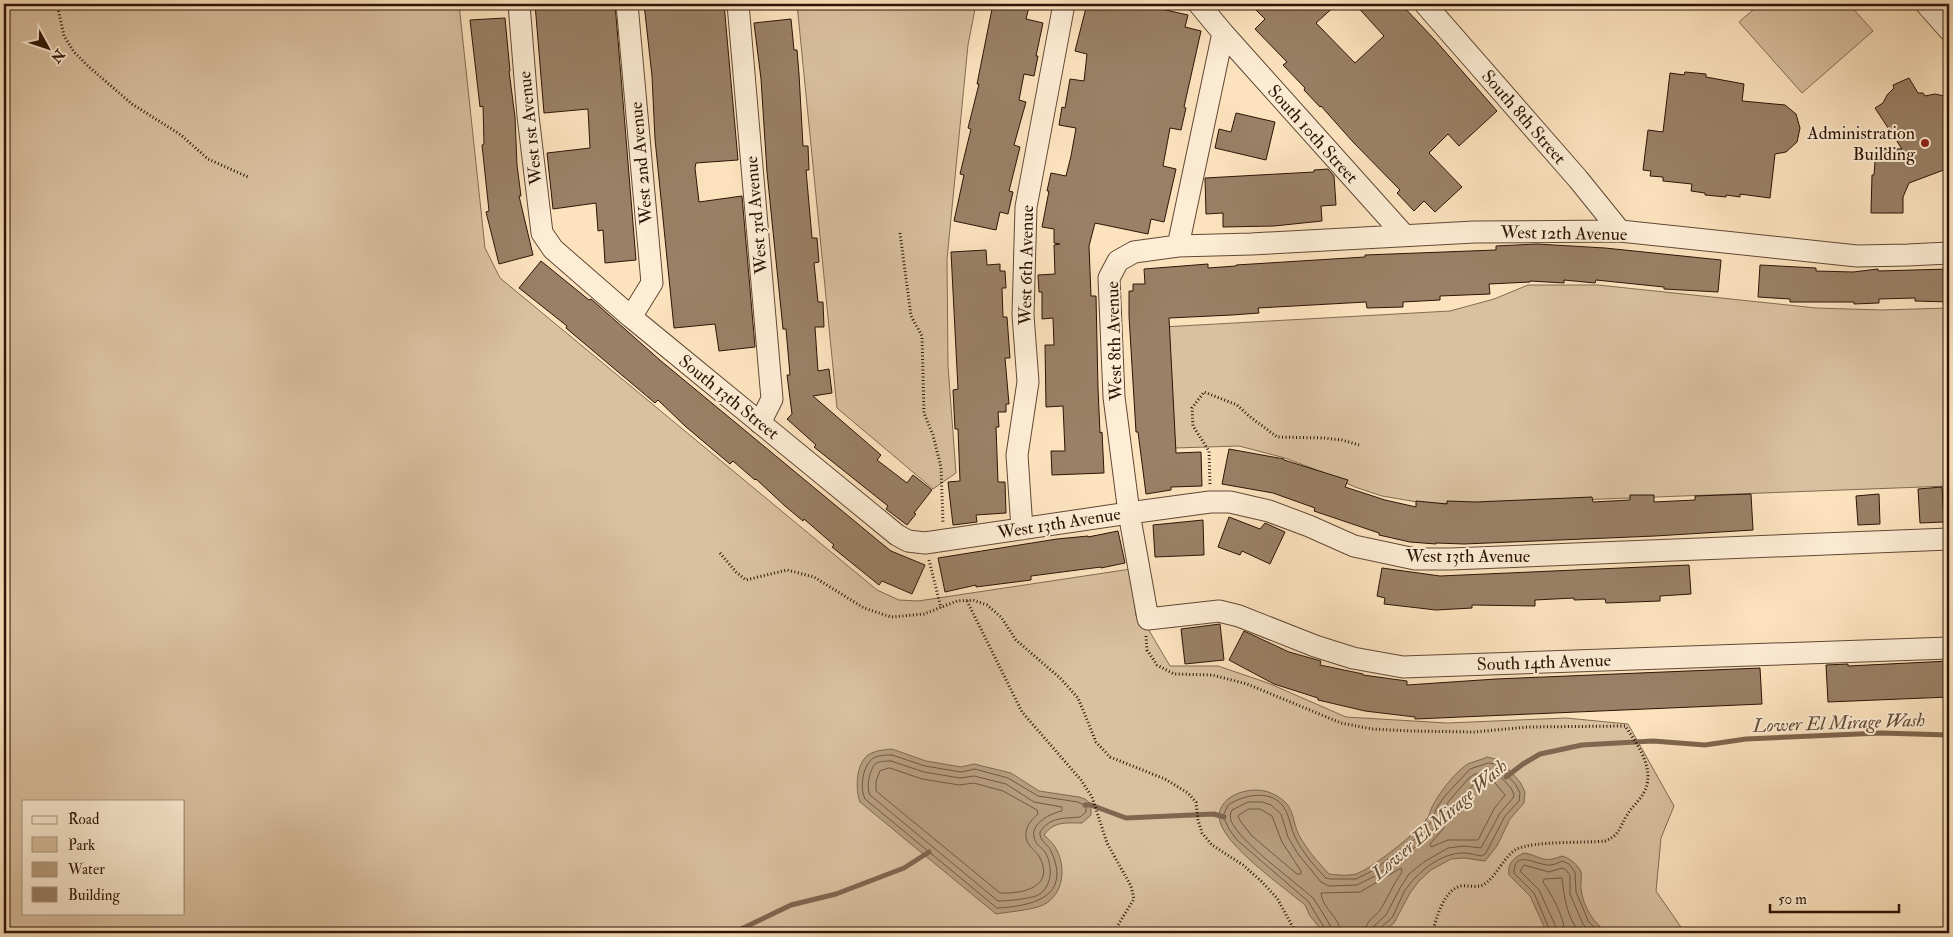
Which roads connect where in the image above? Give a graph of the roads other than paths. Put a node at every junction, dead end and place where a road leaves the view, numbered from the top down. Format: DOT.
graph roads {
  1 [pos="519,4"];
  2 [pos="627,4"];
  3 [pos="738,4"];
  4 [pos="1064,4"];
  5 [pos="1199,4"];
  6 [pos="1425,4"];
  7 [pos="1926,4"];
  8 [pos="1949,30"];
  9 [pos="1223,33"];
  10 [pos="1620,231"];
  11 [pos="1404,235"];
  12 [pos="1178,246"];
  13 [pos="553,249"];
  14 [pos="1949,252"];
  15 [pos="631,317"];
  16 [pos="760,423"];
  17 [pos="1129,512"];
  18 [pos="1022,529"];
  19 [pos="1949,539"];
  20 [pos="917,542"];
  21 [pos="1148,618"];
  22 [pos="1949,648"];
  1 -- 13 [label="street, West 1st Avenue"];
  2 -- 15 [label="street, West 2nd Avenue"];
  3 -- 16 [label="street, West 3rd Avenue"];
  4 -- 18 [label="street, West 6th Avenue"];
  5 -- 9 [label="street"];
  6 -- 10 [label="street, South 8th Street"];
  7 -- 8 [label="street"];
  9 -- 11 [label="street, South 10th Street"];
  9 -- 12 [label="street"];
  10 -- 11 [label="street, West 12th Avenue"];
  10 -- 14 [label="street, West 12th Avenue"];
  11 -- 12 [label="street, West 12th Avenue"];
  12 -- 17 [label="street, West 8th Avenue"];
  13 -- 15 [label="street, South 13th Street"];
  15 -- 16 [label="street, South 13th Street"];
  16 -- 20 [label="street, South 13th Street"];
  17 -- 18 [label="street, West 13th Avenue"];
  17 -- 19 [label="street, West 13th Avenue"];
  17 -- 21 [label="street, West 8th Avenue"];
  18 -- 20 [label="street, West 13th Avenue"];
  21 -- 22 [label="street, South 14th Avenue"];
}
